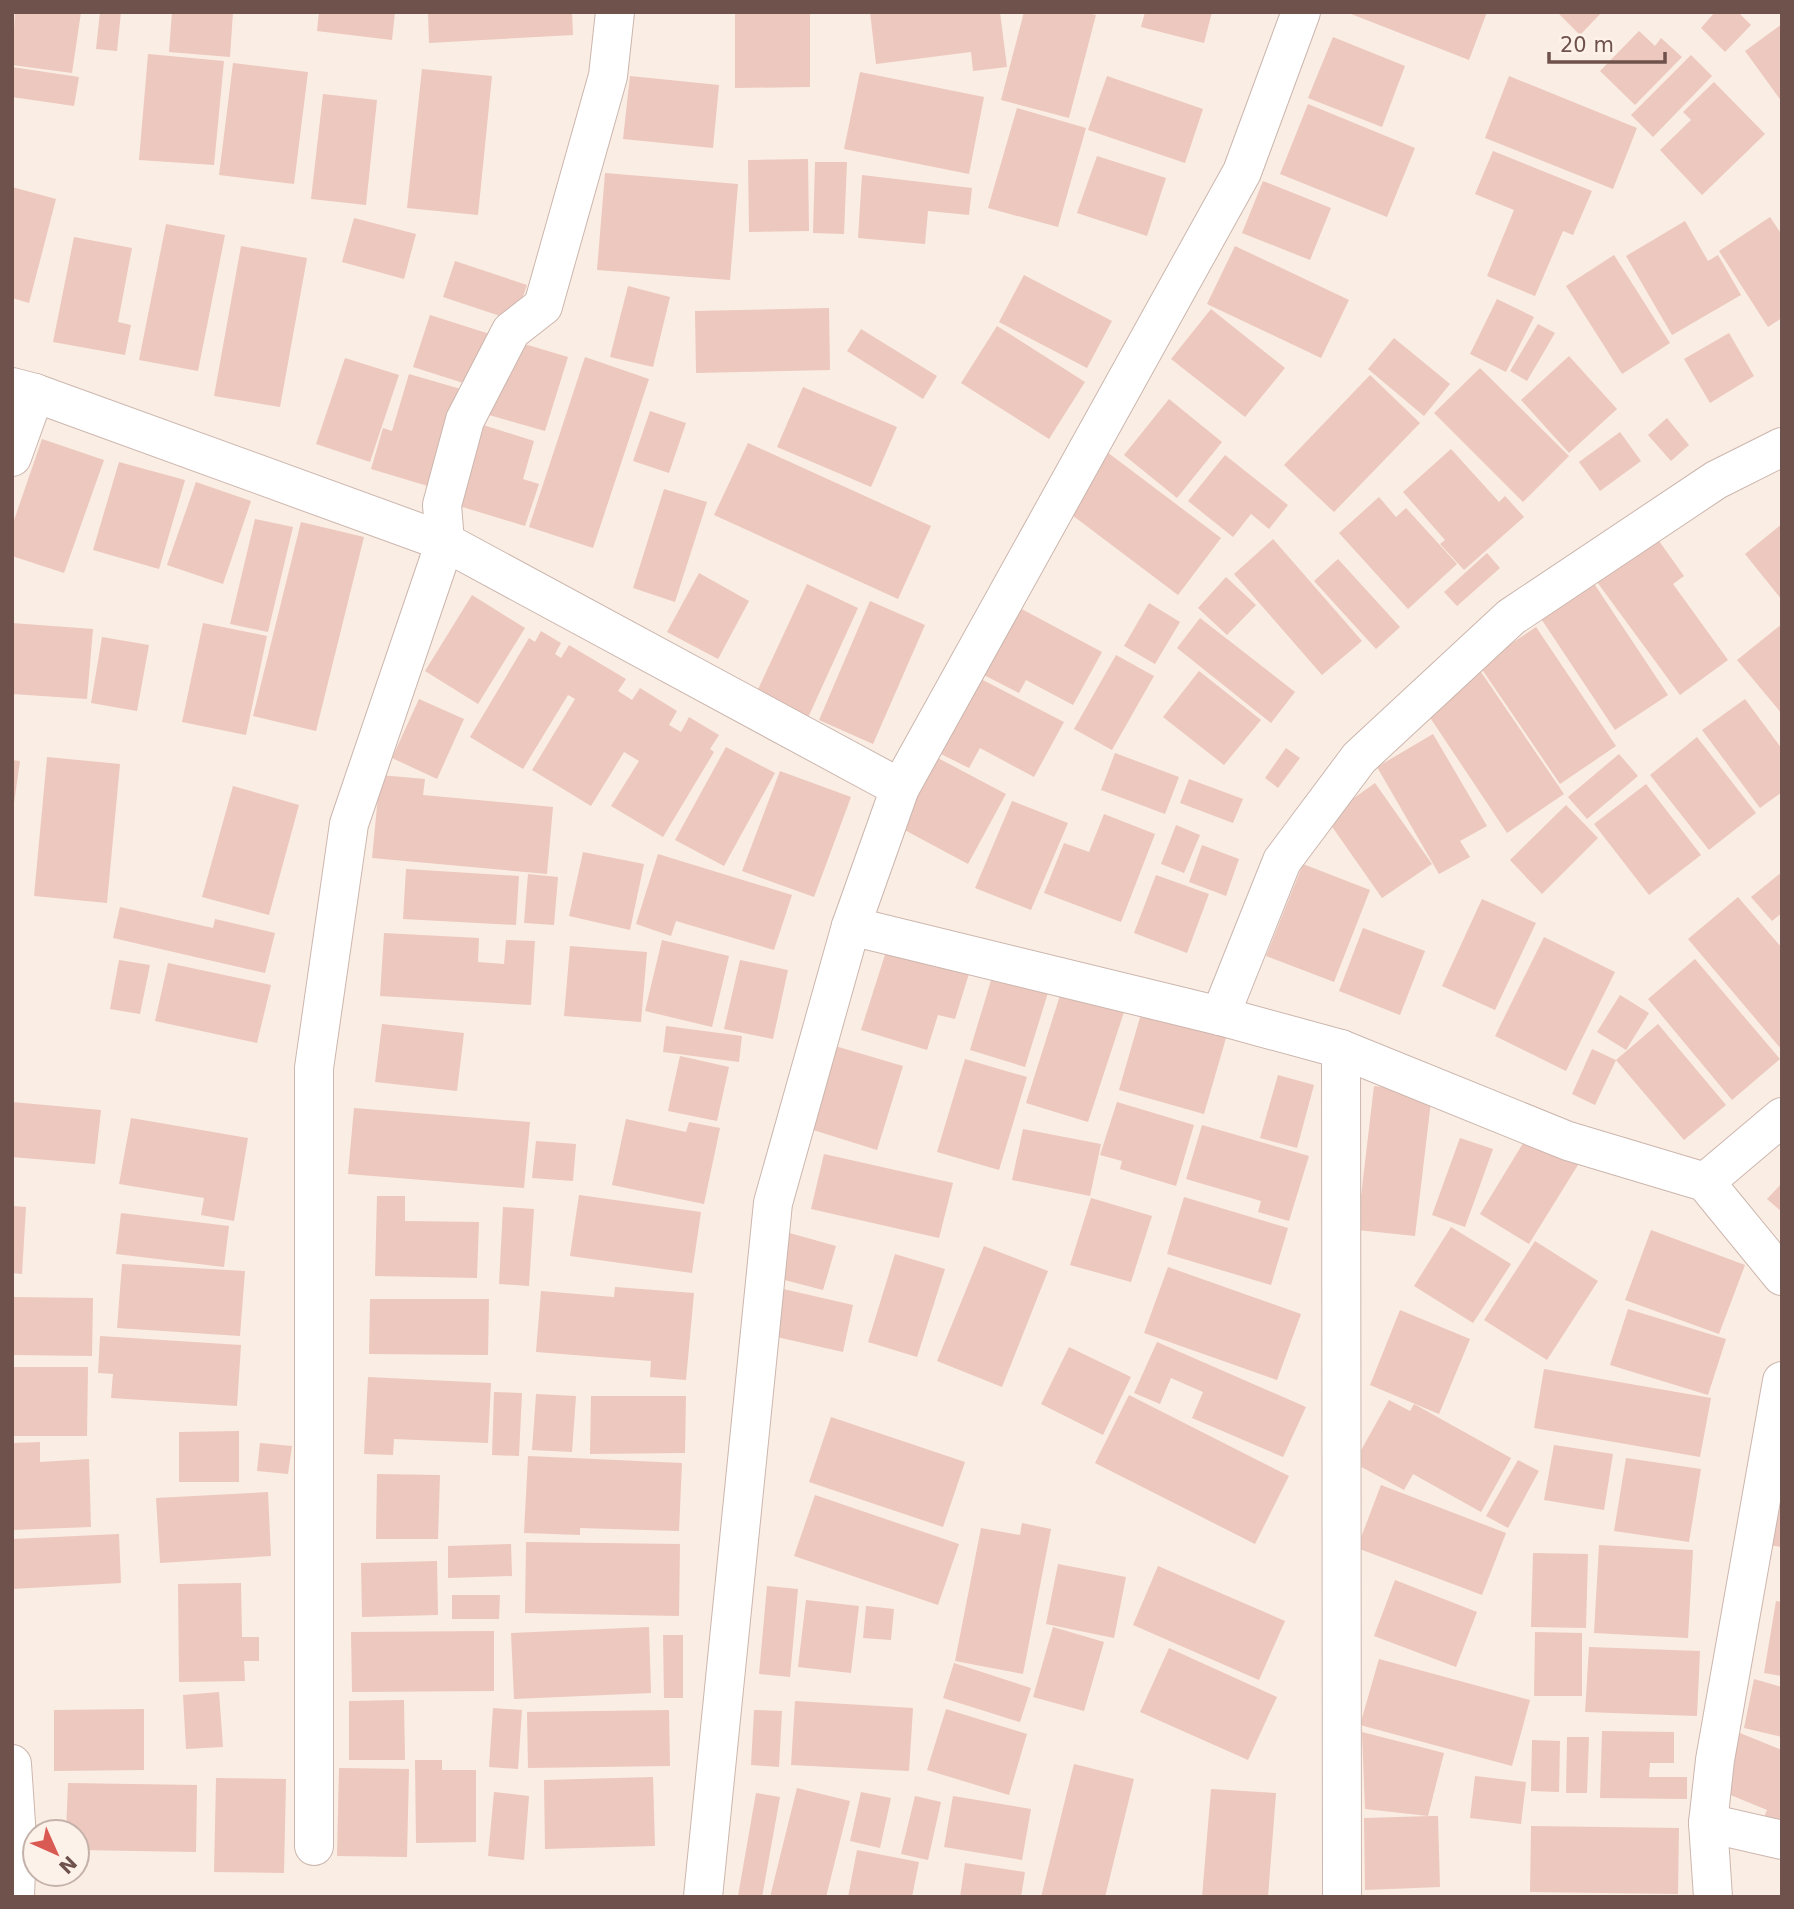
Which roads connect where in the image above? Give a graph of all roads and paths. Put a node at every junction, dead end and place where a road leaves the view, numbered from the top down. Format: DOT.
graph roads {
  1 [pos="615,12"];
  2 [pos="1301,12"];
  3 [pos="23,390"];
  4 [pos="1782,447"];
  5 [pos="12,457"];
  6 [pos="445,542"];
  7 [pos="900,788"];
  8 [pos="851,926"];
  9 [pos="1220,1016"];
  10 [pos="1341,1049"];
  11 [pos="1782,1117"];
  12 [pos="1705,1182"];
  13 [pos="1782,1276"];
  14 [pos="1782,1381"];
  15 [pos="12,1764"];
  16 [pos="1708,1823"];
  17 [pos="1782,1840"];
  18 [pos="314,1846"];
  19 [pos="15,1897"];
  20 [pos="703,1897"];
  21 [pos="1342,1897"];
  22 [pos="1713,1897"];
  1 -- 6 [label="street"];
  2 -- 7 [label="street"];
  3 -- 5 [label="street"];
  3 -- 6 [label="street"];
  4 -- 9 [label="street"];
  6 -- 7 [label="street"];
  6 -- 18 [label="street"];
  7 -- 8 [label="street"];
  8 -- 9 [label="street"];
  8 -- 20 [label="street"];
  9 -- 10 [label="street"];
  10 -- 12 [label="street"];
  10 -- 21 [label="street"];
  11 -- 12 [label="street"];
  12 -- 13 [label="street"];
  14 -- 16 [label="street"];
  15 -- 19 [label="street"];
  16 -- 17 [label="street"];
  16 -- 22 [label="street"];
}
